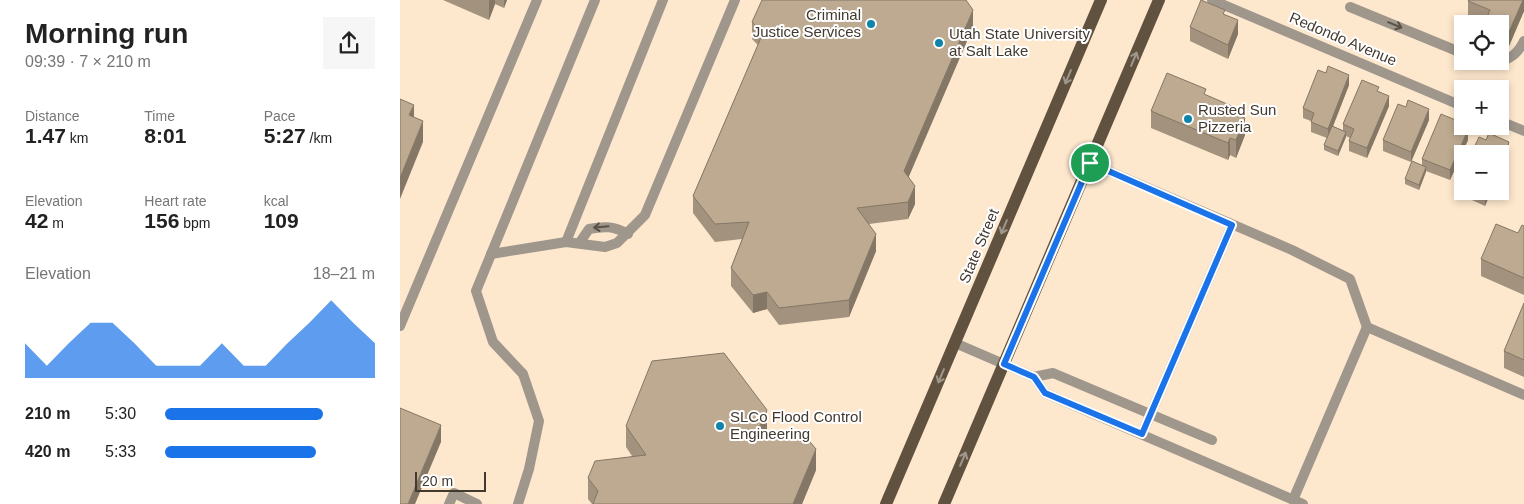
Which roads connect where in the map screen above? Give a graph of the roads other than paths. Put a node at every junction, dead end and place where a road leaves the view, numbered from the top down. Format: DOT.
graph roads {
  1 [pos="537,0"];
  2 [pos="595,0"];
  3 [pos="663,0"];
  4 [pos="735,0"];
  5 [pos="1101,0"];
  6 [pos="1159,0"];
  7 [pos="1212,0"];
  8 [pos="1350,7"];
  9 [pos="1524,41"];
  10 [pos="1454,50"];
  11 [pos="1509,58"];
  12 [pos="1454,103"];
  13 [pos="1509,125"];
  14 [pos="1524,131"];
  15 [pos="1090,163"];
  16 [pos="1232,225"];
  17 [pos="628,234"];
  18 [pos="566,242"];
  19 [pos="580,242"];
  20 [pos="492,254"];
  21 [pos="400,326"];
  22 [pos="1367,327"];
  23 [pos="955,343"];
  24 [pos="1004,364"];
  25 [pos="1034,377"];
  26 [pos="1524,395"];
  27 [pos="1150,414"];
  28 [pos="1142,434"];
  29 [pos="1212,440"];
  30 [pos="1298,502"];
  31 [pos="449,504"];
  32 [pos="477,504"];
  33 [pos="518,504"];
  34 [pos="886,504"];
  35 [pos="944,504"];
  1 -- 21 [label="street"];
  2 -- 20 [label="street"];
  3 -- 18 [label="street"];
  4 -- 17 [label="street"];
  5 -- 23 [label="main road, State Street, one-way"];
  15 -- 6 [label="main road, one-way"];
  7 -- 12 [label="street, Redondo Avenue"];
  8 -- 10 [label="street, one-way"];
  9 -- 11 [label="street"];
  13 -- 14 [label="street"];
  15 -- 16 [label="street"];
  15 -- 24 [label="main road"];
  16 -- 22 [label="street"];
  16 -- 27 [label="street"];
  17 -- 19 [label="street"];
  17 -- 19 [label="street, one-way"];
  18 -- 19 [label="street"];
  18 -- 20 [label="street"];
  20 -- 33 [label="street"];
  22 -- 26 [label="street"];
  22 -- 30 [label="street"];
  23 -- 24 [label="street"];
  23 -- 34 [label="main road, State Street, one-way"];
  24 -- 25 [label="street"];
  35 -- 24 [label="main road, one-way"];
  25 -- 27 [label="street"];
  25 -- 28 [label="street"];
  27 -- 28 [label="street"];
  27 -- 29 [label="street"];
  28 -- 30 [label="street"];
  31 -- 32 [label="street"];
}
